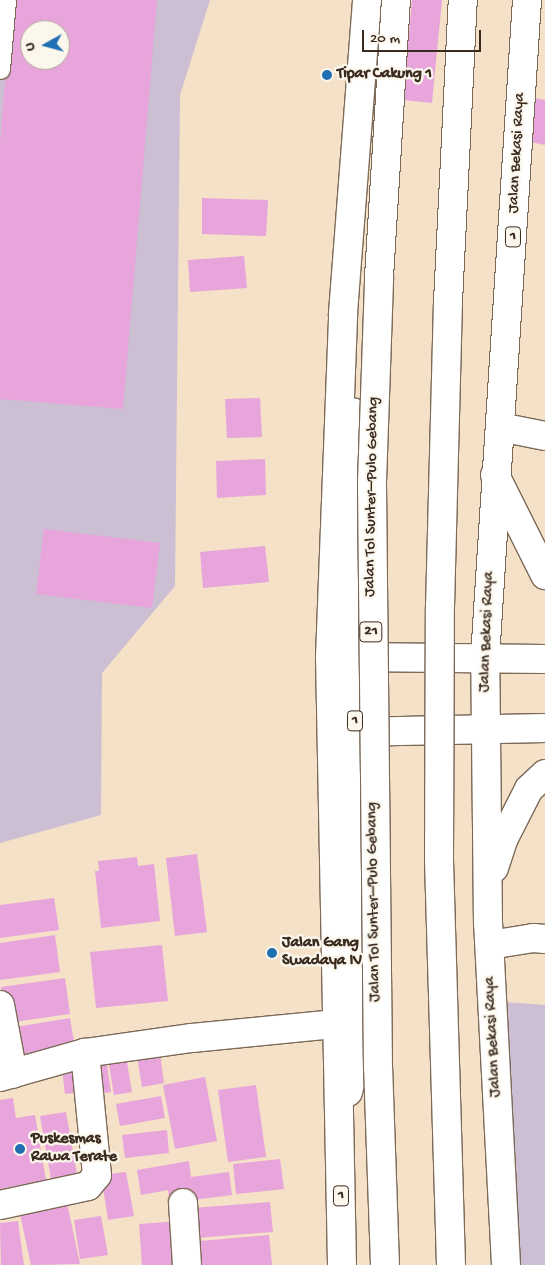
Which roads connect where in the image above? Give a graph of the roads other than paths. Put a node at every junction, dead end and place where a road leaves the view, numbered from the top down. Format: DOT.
graph roads {
  1 [pos="6,0"];
  2 [pos="367,0"];
  3 [pos="396,0"];
  4 [pos="462,0"];
  5 [pos="527,0"];
  6 [pos="0,69"];
  7 [pos="500,427"];
  8 [pos="545,436"];
  9 [pos="495,475"];
  10 [pos="545,575"];
  11 [pos="343,657"];
  12 [pos="485,658"];
  13 [pos="545,659"];
  14 [pos="485,728"];
  15 [pos="545,728"];
  16 [pos="343,732"];
  17 [pos="545,774"];
  18 [pos="489,935"];
  19 [pos="545,939"];
  20 [pos="0,1005"];
  21 [pos="336,1024"];
  22 [pos="85,1054"];
  23 [pos="6,1076"];
  24 [pos="340,1128"];
  25 [pos="184,1203"];
  26 [pos="0,1205"];
  27 [pos="187,1265"];
  28 [pos="342,1265"];
  29 [pos="385,1265"];
  30 [pos="451,1265"];
  31 [pos="506,1265"];
  1 -- 6 [label="lane"];
  2 -- 11 [label="main road, 1"];
  3 -- 29 [label="main road, Jalan Tol Sunter–Pulo Gebang / 21, bridge"];
  4 -- 30 [label="main road, bridge"];
  5 -- 7 [label="main road, Jalan Bekasi Raya / 1"];
  7 -- 8 [label="main road"];
  7 -- 9 [label="main road, Jalan Bekasi Raya / 1"];
  9 -- 10 [label="main road"];
  9 -- 12 [label="main road, Jalan Bekasi Raya / 1"];
  11 -- 12 [label="main road"];
  11 -- 16 [label="main road, 1"];
  12 -- 13 [label="main road"];
  12 -- 14 [label="main road, Jalan Bekasi Raya / 1"];
  14 -- 15 [label="main road"];
  14 -- 16 [label="main road"];
  14 -- 18 [label="main road, Jalan Bekasi Raya / 1"];
  16 -- 21 [label="main road, 1"];
  16 -- 24 [label="main road, 1"];
  17 -- 18 [label="main road"];
  18 -- 19 [label="main road"];
  18 -- 31 [label="main road, Jalan Bekasi Raya / 1"];
  20 -- 23 [label="main road"];
  21 -- 22 [label="main road"];
  21 -- 24 [label="main road, 1"];
  22 -- 23 [label="main road"];
  22 -- 26 [label="main road"];
  24 -- 28 [label="main road, 1"];
  25 -- 27 [label="main road"];
}
